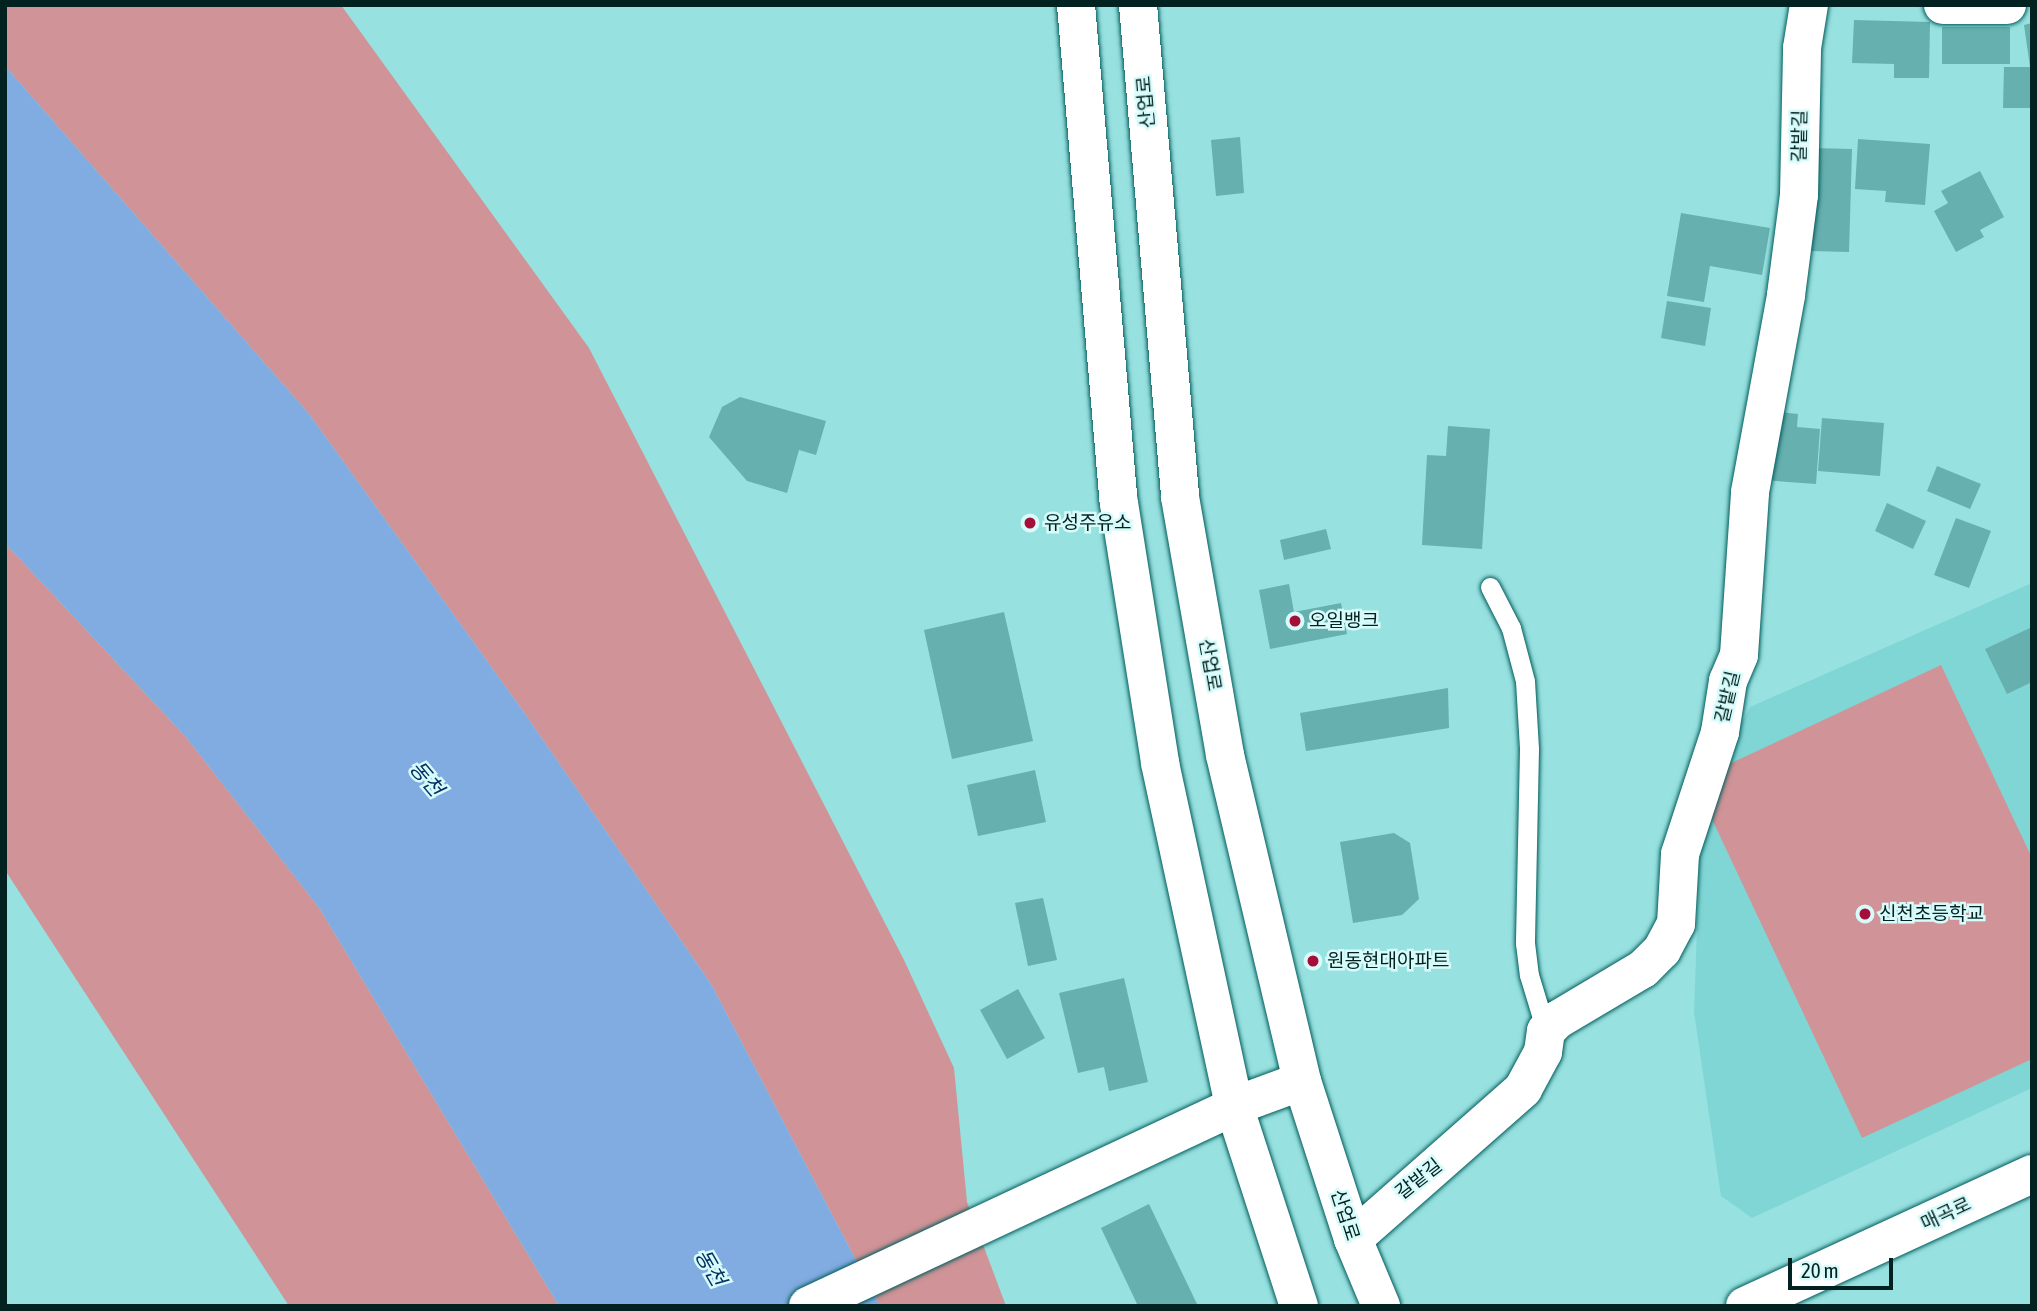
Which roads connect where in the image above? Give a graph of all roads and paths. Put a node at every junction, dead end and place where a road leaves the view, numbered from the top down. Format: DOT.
graph roads {
  1 [pos="1076,5"];
  2 [pos="1138,5"];
  3 [pos="1809,5"];
  4 [pos="1943,5"];
  5 [pos="2007,5"];
  6 [pos="1490,587"];
  7 [pos="1546,1031"];
  8 [pos="1303,1081"];
  9 [pos="1234,1106"];
  10 [pos="2032,1174"];
  11 [pos="1353,1240"];
  12 [pos="1382,1301"];
  13 [pos="808,1306"];
  14 [pos="1299,1306"];
  15 [pos="1745,1306"];
  1 -- 9 [label="main road"];
  2 -- 8 [label="main road, 산업로"];
  3 -- 7 [label="main road, 갈밭길"];
  4 -- 5 [label="main road"];
  6 -- 7 [label="lane"];
  7 -- 11 [label="main road, 갈밭길"];
  8 -- 9 [label="main road"];
  8 -- 11 [label="main road, 산업로"];
  9 -- 13 [label="main road"];
  9 -- 14 [label="main road"];
  10 -- 15 [label="main road, 매곡로"];
  11 -- 12 [label="main road, 산업로"];
}
